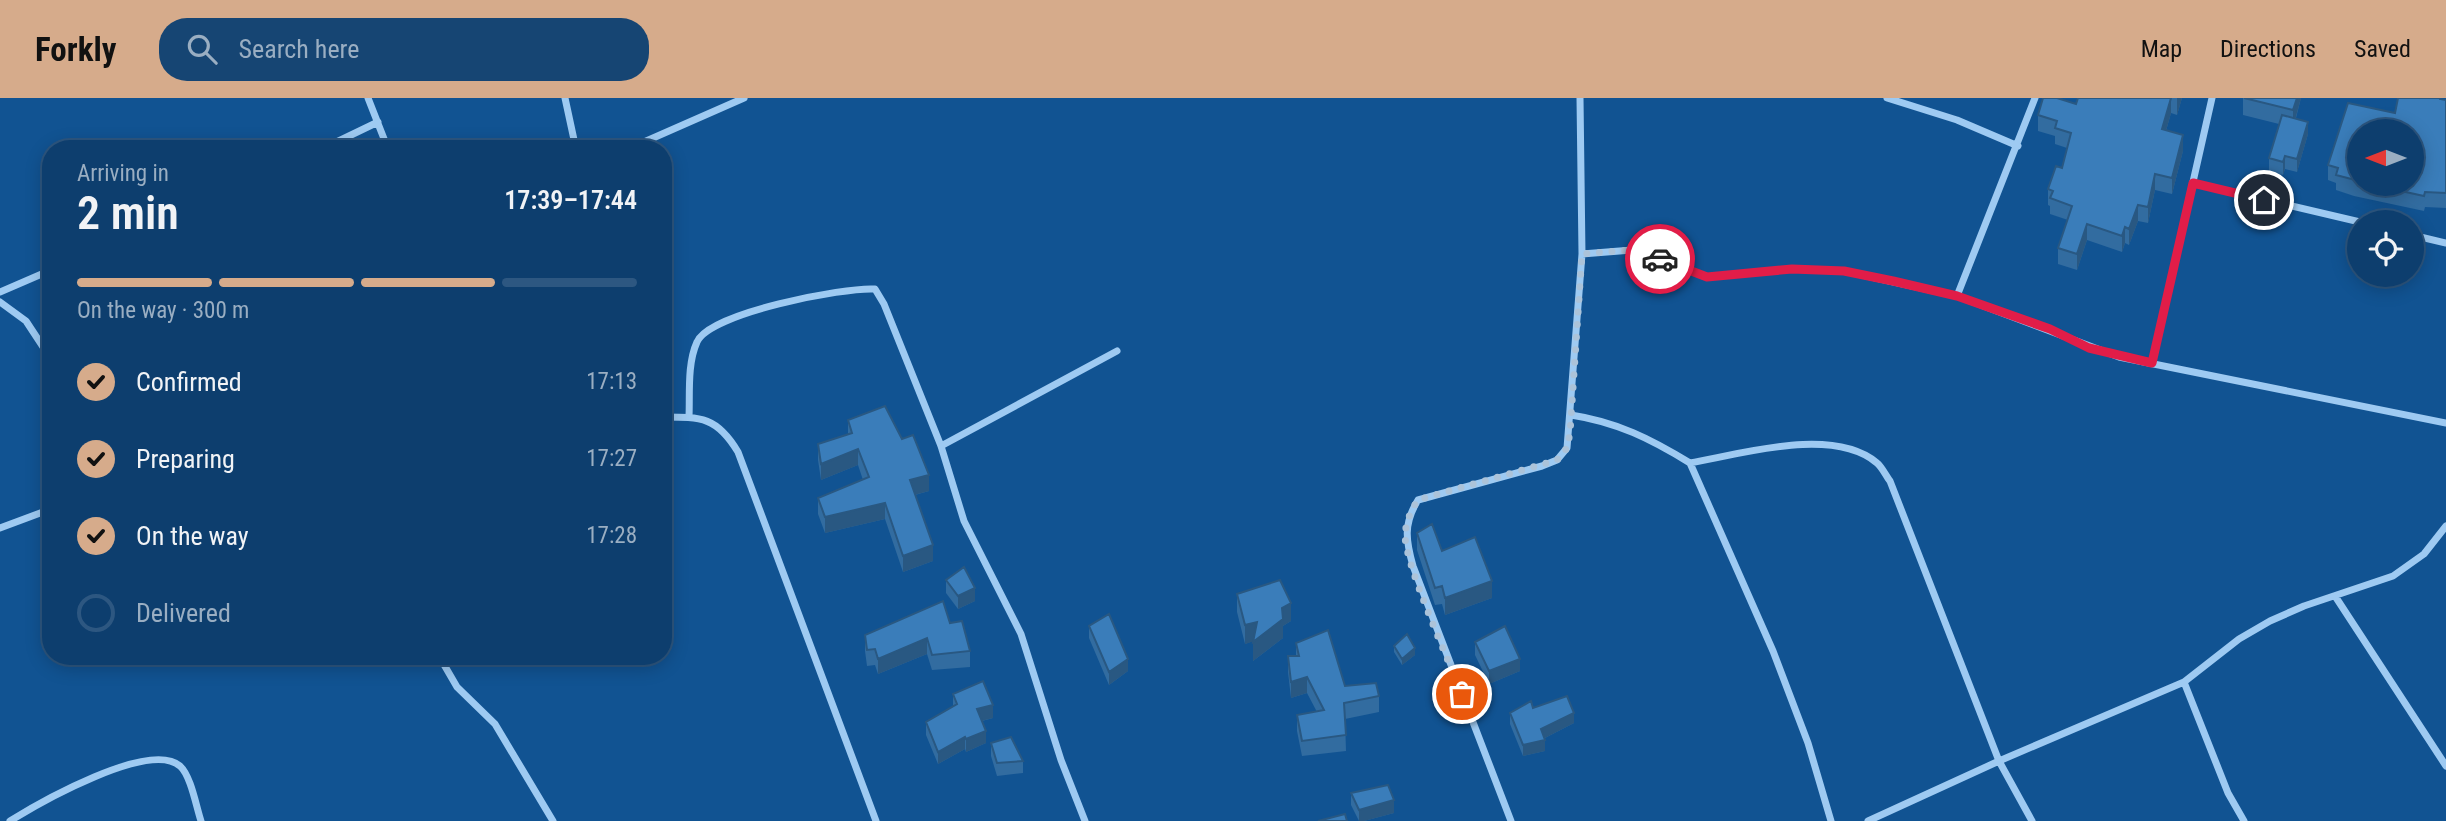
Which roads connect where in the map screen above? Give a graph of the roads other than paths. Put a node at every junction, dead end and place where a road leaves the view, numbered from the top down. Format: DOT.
graph roads {
  1 [pos="368,98"];
  2 [pos="565,98"];
  3 [pos="744,98"];
  4 [pos="1580,98"];
  5 [pos="1887,98"];
  6 [pos="2035,98"];
  7 [pos="2212,98"];
  8 [pos="378,122"];
  9 [pos="341,140"];
  10 [pos="385,140"];
  11 [pos="574,140"];
  12 [pos="648,140"];
  13 [pos="2018,146"];
  14 [pos="2193,183"];
  15 [pos="2347,219"];
  16 [pos="2424,237"];
  17 [pos="2446,243"];
  18 [pos="1582,254"];
  19 [pos="42,274"];
  20 [pos="0,292"];
  21 [pos="1957,296"];
  22 [pos="0,302"];
  23 [pos="42,345"];
  24 [pos="1117,351"];
  25 [pos="2152,363"];
  26 [pos="1571,415"];
  27 [pos="672,417"];
  28 [pos="689,417"];
  29 [pos="2446,423"];
  30 [pos="941,446"];
  31 [pos="1690,463"];
  32 [pos="42,512"];
  33 [pos="2446,526"];
  34 [pos="0,528"];
  35 [pos="2335,596"];
  36 [pos="444,665"];
  37 [pos="2184,682"];
  38 [pos="1998,761"];
  39 [pos="2446,766"];
  40 [pos="10,821"];
  41 [pos="201,821"];
  42 [pos="553,821"];
  43 [pos="876,821"];
  44 [pos="1085,821"];
  45 [pos="1511,821"];
  46 [pos="1831,821"];
  47 [pos="1868,821"];
  48 [pos="2032,821"];
  49 [pos="2244,821"];
  1 -- 8 [label="street"];
  2 -- 11 [label="street"];
  3 -- 12 [label="street"];
  4 -- 18 [label="street"];
  5 -- 13 [label="street"];
  6 -- 13 [label="street"];
  7 -- 14 [label="street"];
  8 -- 9 [label="street"];
  8 -- 10 [label="street"];
  13 -- 21 [label="street"];
  14 -- 15 [label="street"];
  14 -- 25 [label="street"];
  16 -- 17 [label="street"];
  18 -- 21 [label="street"];
  18 -- 26 [label="street"];
  19 -- 20 [label="street"];
  21 -- 25 [label="street"];
  22 -- 23 [label="street"];
  24 -- 30 [label="street"];
  25 -- 29 [label="street"];
  26 -- 31 [label="street"];
  26 -- 45 [label="street"];
  27 -- 28 [label="street"];
  28 -- 30 [label="street"];
  28 -- 43 [label="street"];
  30 -- 44 [label="street"];
  31 -- 38 [label="street"];
  31 -- 46 [label="street"];
  32 -- 34 [label="street"];
  33 -- 35 [label="street"];
  35 -- 37 [label="street"];
  35 -- 39 [label="street"];
  36 -- 42 [label="street"];
  37 -- 38 [label="street"];
  37 -- 49 [label="street"];
  38 -- 47 [label="street"];
  38 -- 48 [label="street"];
  40 -- 41 [label="street"];
}
